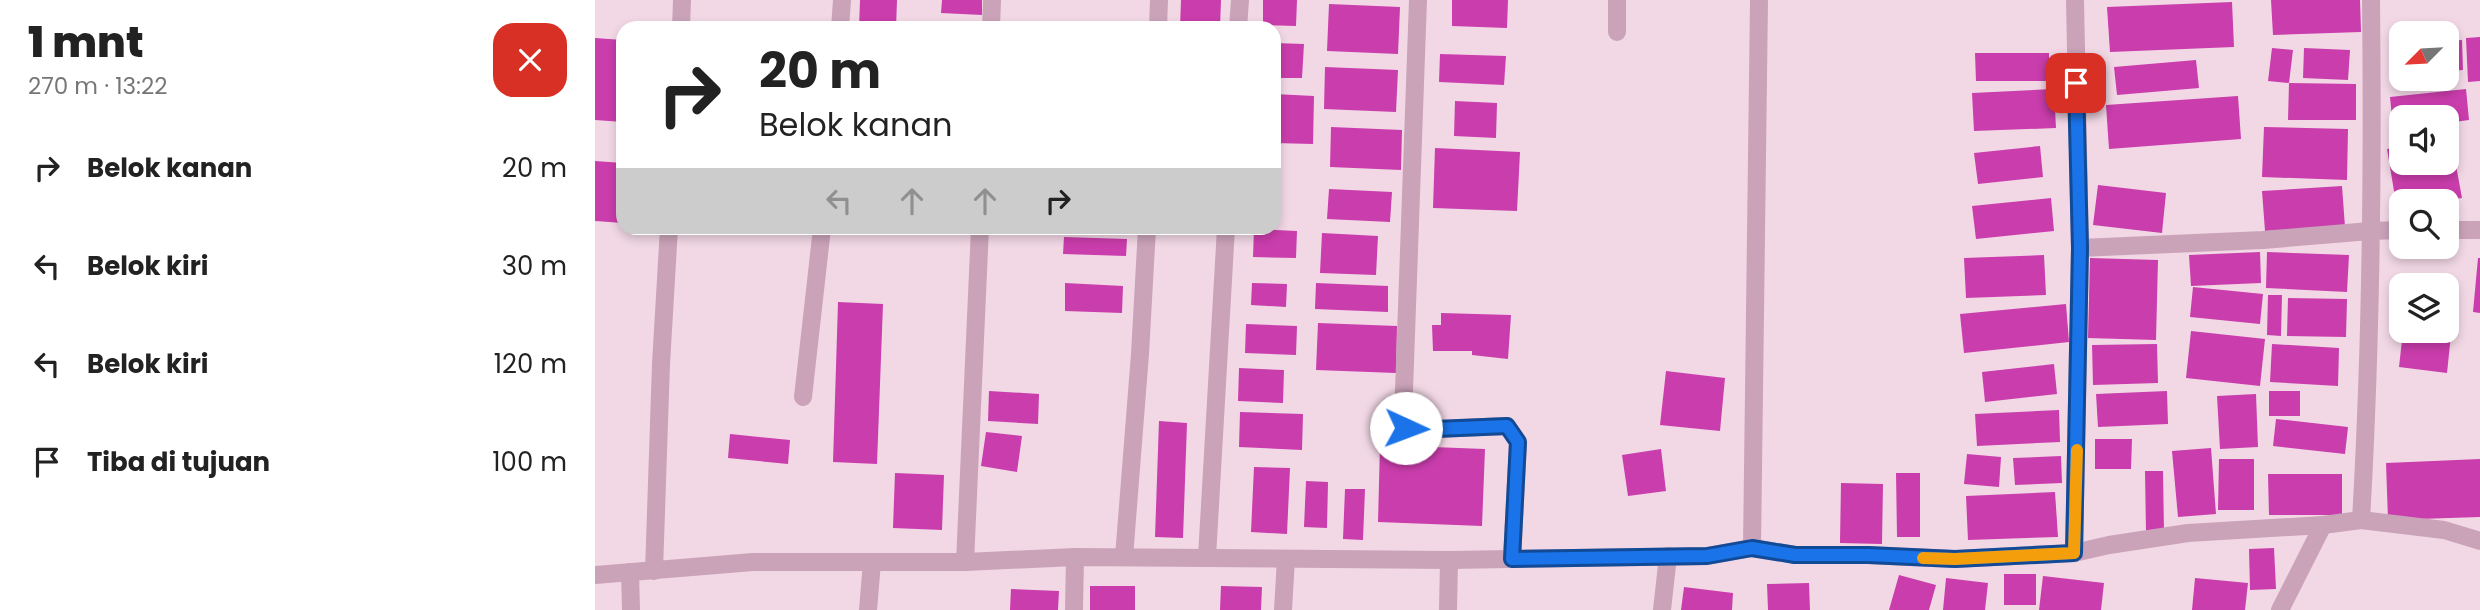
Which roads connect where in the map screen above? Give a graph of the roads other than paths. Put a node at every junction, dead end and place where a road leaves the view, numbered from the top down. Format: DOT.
graph roads {
  1 [pos="682,0"];
  2 [pos="842,0"];
  3 [pos="992,0"];
  4 [pos="1159,0"];
  5 [pos="1240,0"];
  6 [pos="1418,0"];
  7 [pos="1617,0"];
  8 [pos="1759,0"];
  9 [pos="2075,0"];
  10 [pos="2371,0"];
  11 [pos="681,21"];
  12 [pos="840,21"];
  13 [pos="991,21"];
  14 [pos="1158,21"];
  15 [pos="1238,21"];
  16 [pos="1617,32"];
  17 [pos="2389,230"];
  18 [pos="2459,230"];
  19 [pos="2480,230"];
  20 [pos="2369,231"];
  21 [pos="669,235"];
  22 [pos="821,235"];
  23 [pos="980,235"];
  24 [pos="1147,235"];
  25 [pos="1226,235"];
  26 [pos="2080,248"];
  27 [pos="803,397"];
  28 [pos="2361,520"];
  29 [pos="2323,525"];
  30 [pos="2480,541"];
  31 [pos="1752,548"];
  32 [pos="2074,553"];
  33 [pos="1668,556"];
  34 [pos="1075,557"];
  35 [pos="1124,557"];
  36 [pos="1207,557"];
  37 [pos="1286,559"];
  38 [pos="1449,559"];
  39 [pos="1512,559"];
  40 [pos="871,562"];
  41 [pos="965,562"];
  42 [pos="654,571"];
  43 [pos="630,572"];
  44 [pos="595,575"];
  45 [pos="631,610"];
  46 [pos="868,610"];
  47 [pos="1074,610"];
  48 [pos="1283,610"];
  49 [pos="1448,610"];
  50 [pos="1662,610"];
  51 [pos="2280,610"];
  1 -- 11 [label="street"];
  2 -- 12 [label="street"];
  3 -- 13 [label="street"];
  4 -- 14 [label="street"];
  5 -- 15 [label="street"];
  6 -- 39 [label="street"];
  7 -- 16 [label="street"];
  8 -- 31 [label="street"];
  9 -- 26 [label="street"];
  10 -- 20 [label="street"];
  17 -- 20 [label="street"];
  18 -- 19 [label="street"];
  20 -- 26 [label="street"];
  20 -- 28 [label="street"];
  21 -- 42 [label="street"];
  22 -- 27 [label="street"];
  23 -- 41 [label="street"];
  24 -- 35 [label="street"];
  25 -- 36 [label="street"];
  26 -- 32 [label="street"];
  28 -- 29 [label="street"];
  28 -- 30 [label="street"];
  29 -- 32 [label="street"];
  29 -- 51 [label="street"];
  31 -- 32 [label="street"];
  31 -- 33 [label="street"];
  33 -- 39 [label="street"];
  33 -- 50 [label="street"];
  34 -- 35 [label="street"];
  34 -- 41 [label="street"];
  34 -- 47 [label="street"];
  35 -- 36 [label="street"];
  36 -- 37 [label="street"];
  37 -- 38 [label="street"];
  37 -- 48 [label="street"];
  38 -- 39 [label="street"];
  38 -- 49 [label="street"];
  40 -- 41 [label="street"];
  40 -- 42 [label="street"];
  40 -- 46 [label="street"];
  42 -- 43 [label="street"];
  43 -- 44 [label="street"];
  43 -- 45 [label="street"];
}
